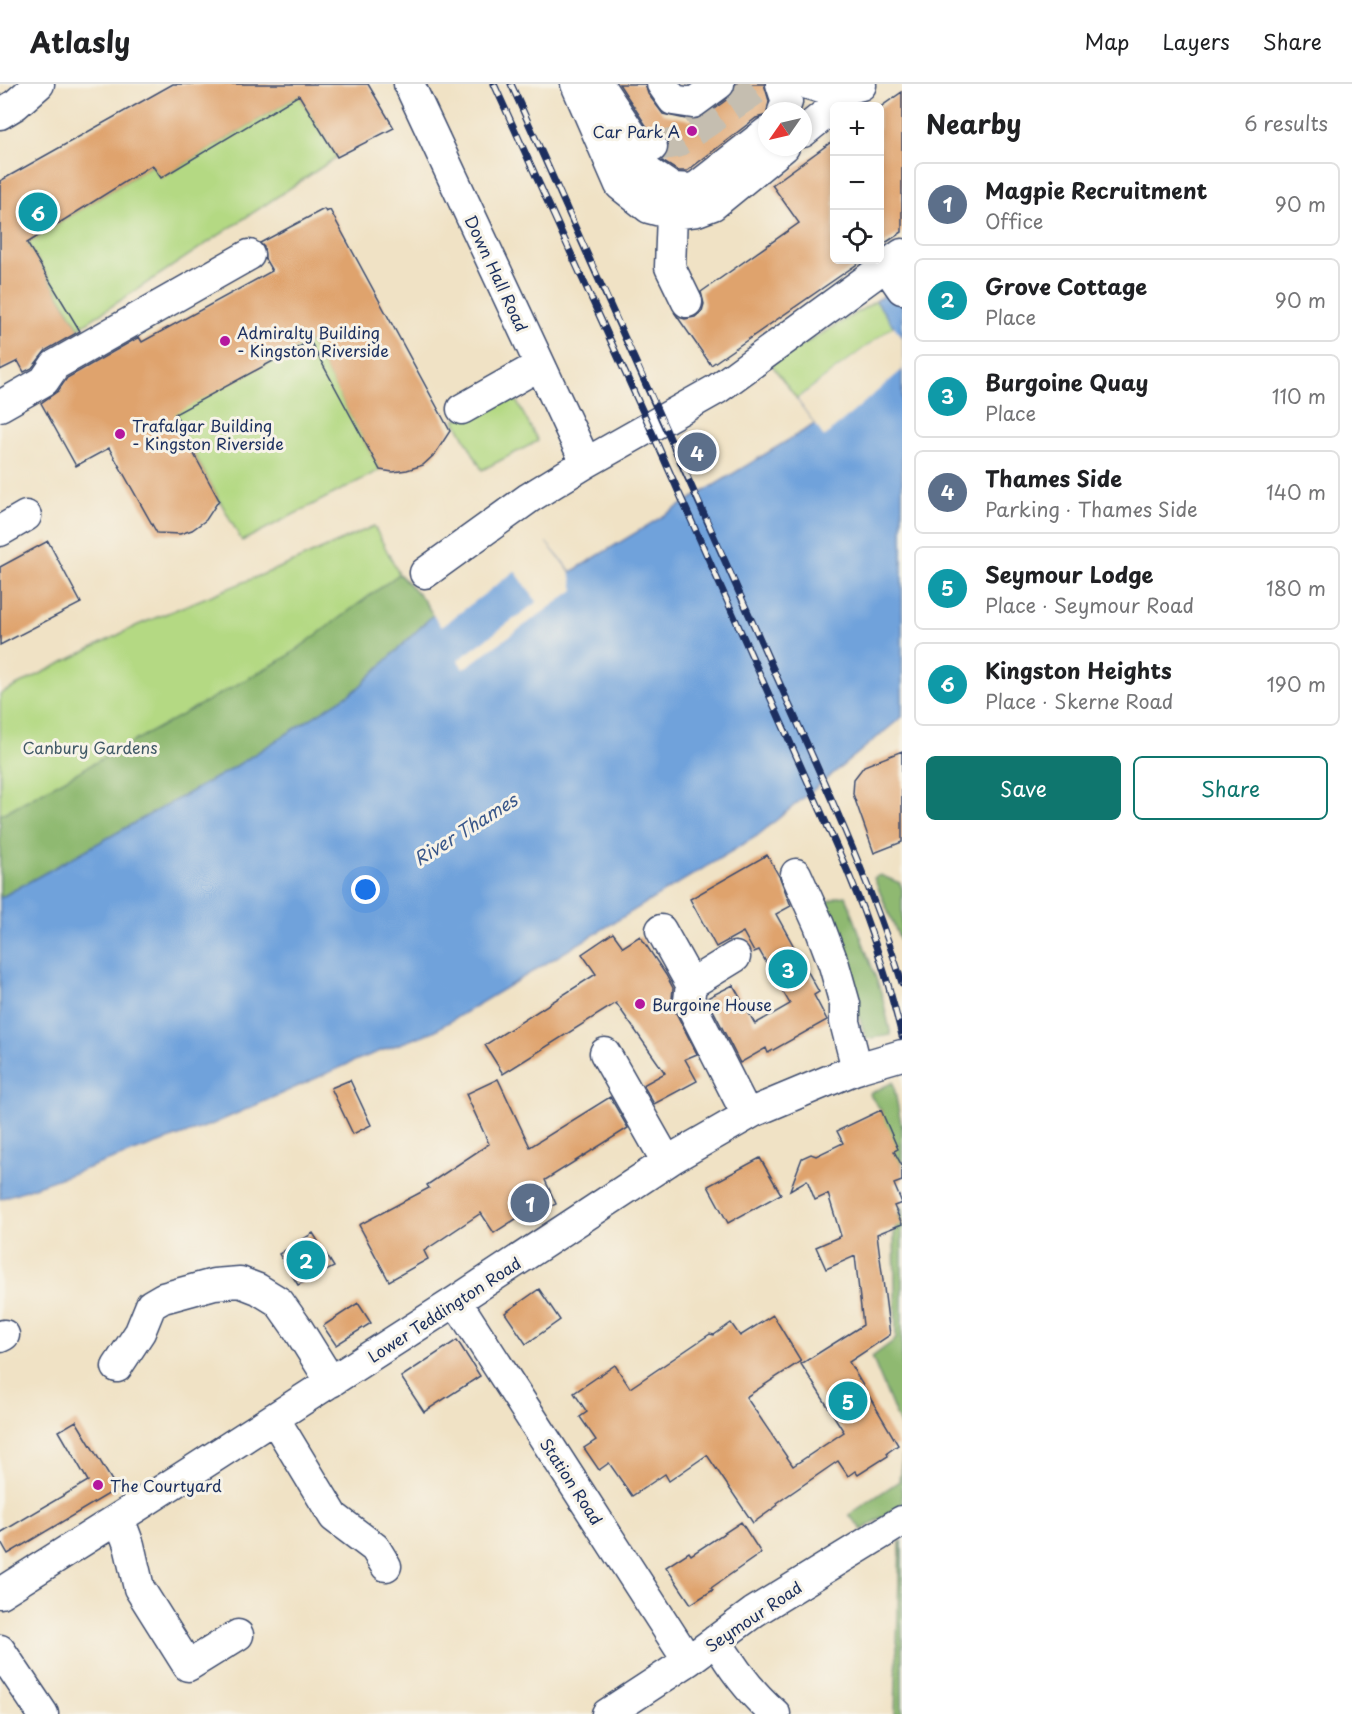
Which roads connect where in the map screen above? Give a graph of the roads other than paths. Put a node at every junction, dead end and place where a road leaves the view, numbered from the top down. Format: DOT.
graph roads {
  1 [pos="39,84"];
  2 [pos="409,84"];
  3 [pos="662,84"];
  4 [pos="719,84"];
  5 [pos="862,84"];
  6 [pos="584,85"];
  7 [pos="789,95"];
  8 [pos="840,102"];
  9 [pos="830,110"];
  10 [pos="0,114"];
  11 [pos="812,125"];
  12 [pos="758,139"];
  13 [pos="652,147"];
  14 [pos="773,156"];
  15 [pos="672,213"];
  16 [pos="249,255"];
  17 [pos="897,270"];
  18 [pos="687,302"];
  19 [pos="540,365"];
  20 [pos="1,405"];
  21 [pos="462,409"];
  22 [pos="586,463"];
  23 [pos="26,516"];
  24 [pos="0,531"];
  25 [pos="425,573"];
  26 [pos="796,874"];
  27 [pos="661,930"];
  28 [pos="735,957"];
  29 [pos="691,984"];
  30 [pos="605,1053"];
  31 [pos="902,1055"];
  32 [pos="856,1069"];
  33 [pos="747,1116"];
  34 [pos="667,1161"];
  35 [pos="456,1301"];
  36 [pos="117,1367"];
  37 [pos="331,1382"];
  38 [pos="274,1419"];
  39 [pos="119,1518"];
  40 [pos="902,1521"];
  41 [pos="386,1566"];
  42 [pos="2,1586"];
  43 [pos="238,1635"];
  44 [pos="716,1640"];
  45 [pos="0,1650"];
  46 [pos="688,1661"];
  47 [pos="43,1714"];
  48 [pos="607,1714"];
  49 [pos="775,1714"];
  1 -- 10 [label="street"];
  2 -- 19 [label="street, Down Hall Road"];
  3 -- 4 [label="street"];
  5 -- 7 [label="street"];
  5 -- 8 [label="street"];
  6 -- 12 [label="street"];
  6 -- 13 [label="street"];
  6 -- 15 [label="street"];
  9 -- 11 [label="street"];
  14 -- 15 [label="street"];
  15 -- 18 [label="street"];
  16 -- 20 [label="street"];
  17 -- 22 [label="street"];
  19 -- 21 [label="street"];
  19 -- 22 [label="street, Down Hall Road"];
  22 -- 25 [label="street"];
  23 -- 24 [label="street"];
  26 -- 32 [label="street"];
  27 -- 29 [label="street"];
  28 -- 29 [label="street"];
  29 -- 33 [label="street"];
  30 -- 34 [label="street"];
  31 -- 32 [label="street, Lower Teddington Road"];
  32 -- 33 [label="street, Lower Teddington Road"];
  33 -- 34 [label="street, Lower Teddington Road"];
  34 -- 35 [label="street, Lower Teddington Road"];
  35 -- 37 [label="street, Lower Teddington Road"];
  35 -- 46 [label="street, Station Road"];
  36 -- 37 [label="street"];
  37 -- 38 [label="street, Lower Teddington Road"];
  38 -- 39 [label="street, Lower Teddington Road"];
  38 -- 41 [label="street"];
  39 -- 42 [label="street, Lower Teddington Road"];
  39 -- 43 [label="street"];
  40 -- 44 [label="street, Seymour Road"];
  44 -- 46 [label="street, Seymour Road"];
  44 -- 49 [label="street"];
  45 -- 47 [label="street"];
  46 -- 48 [label="street, Seymour Road"];
}
